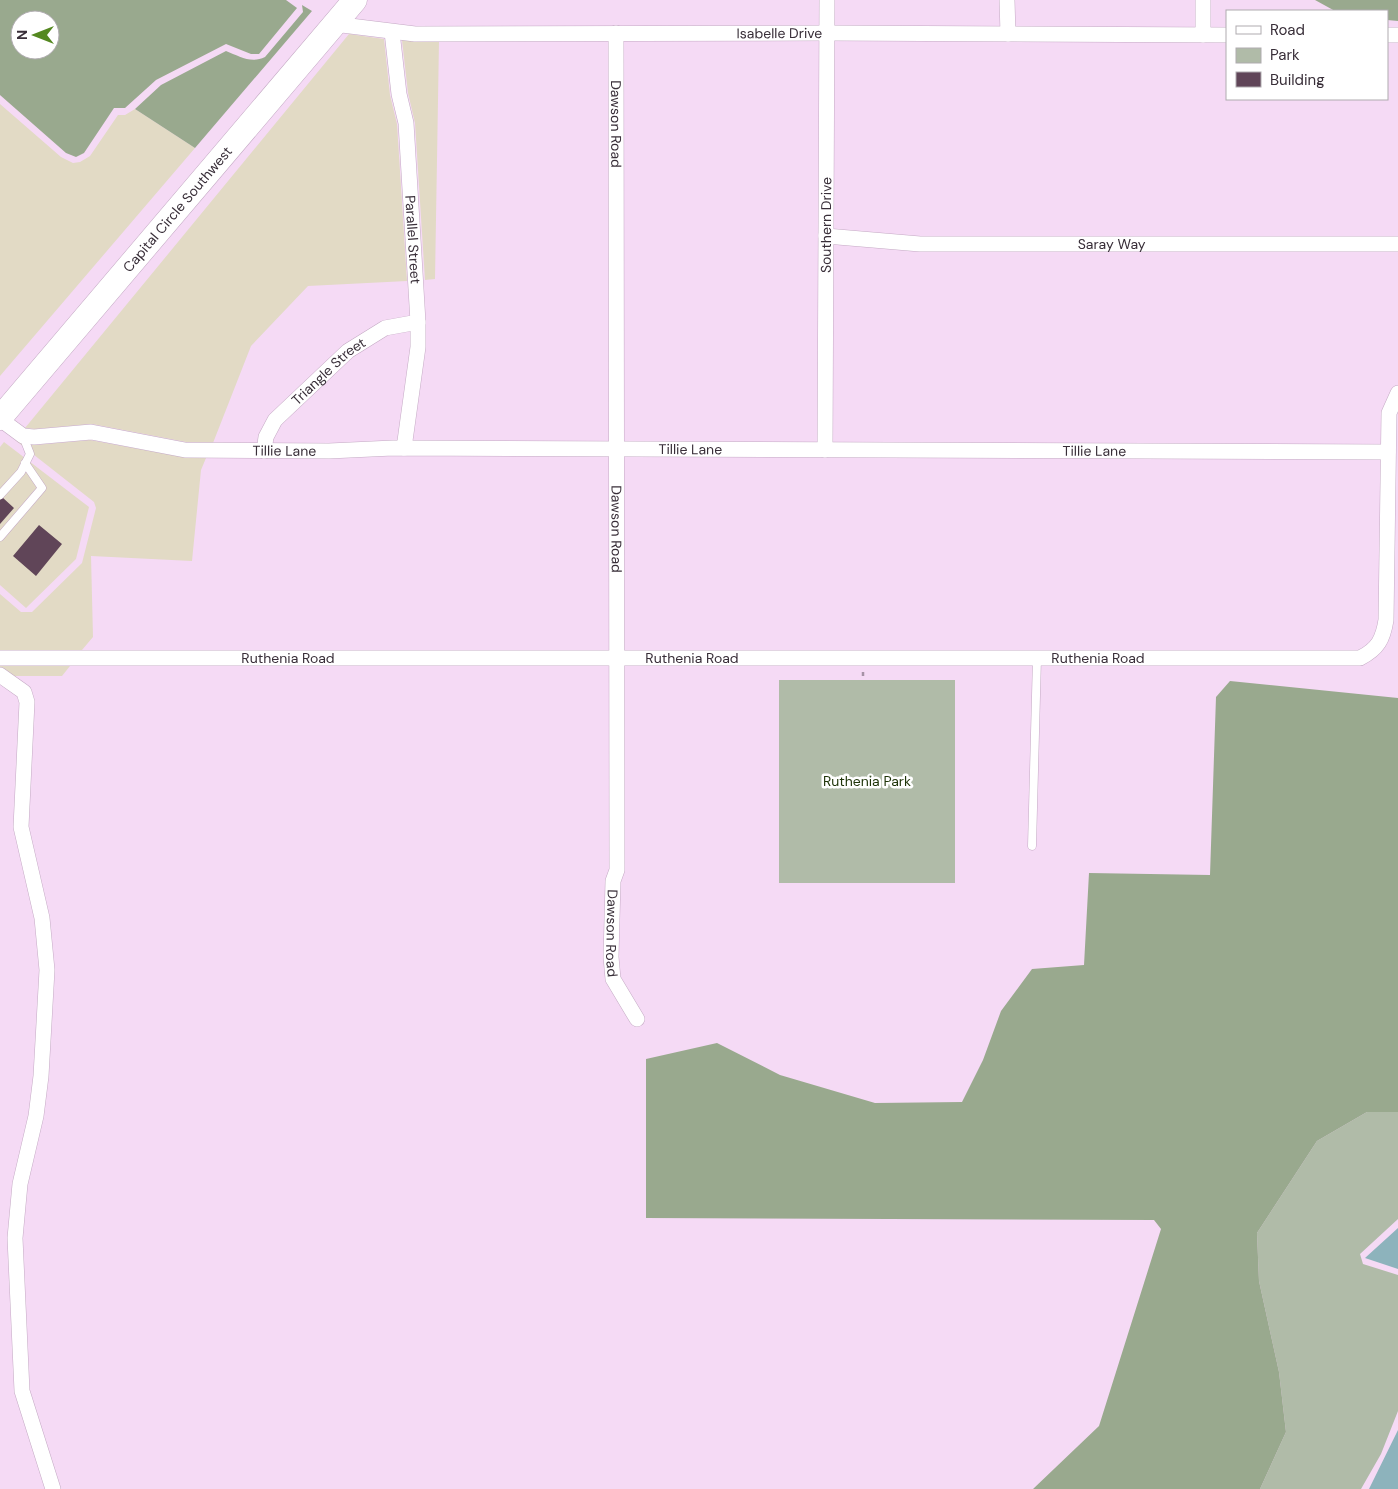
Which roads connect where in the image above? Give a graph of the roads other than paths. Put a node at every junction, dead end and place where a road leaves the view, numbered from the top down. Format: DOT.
graph roads {
  1 [pos="355,0"];
  2 [pos="827,0"];
  3 [pos="1007,0"];
  4 [pos="1203,0"];
  5 [pos="334,24"];
  6 [pos="392,32"];
  7 [pos="616,33"];
  8 [pos="827,33"];
  9 [pos="1008,34"];
  10 [pos="1203,35"];
  11 [pos="1226,35"];
  12 [pos="826,236"];
  13 [pos="1398,244"];
  14 [pos="418,322"];
  15 [pos="1398,393"];
  16 [pos="0,418"];
  17 [pos="23,436"];
  18 [pos="404,448"];
  19 [pos="617,449"];
  20 [pos="824,450"];
  21 [pos="264,451"];
  22 [pos="1388,452"];
  23 [pos="25,463"];
  24 [pos="0,495"];
  25 [pos="0,538"];
  26 [pos="617,657"];
  27 [pos="0,658"];
  28 [pos="1037,658"];
  29 [pos="0,675"];
  30 [pos="1032,846"];
  31 [pos="637,1019"];
  32 [pos="53,1489"];
  1 -- 5 [label="main road, Capital Circle Southwest"];
  2 -- 8 [label="street, Southern Drive"];
  3 -- 9 [label="street"];
  4 -- 10 [label="street"];
  5 -- 6 [label="street, Isabelle Drive"];
  5 -- 16 [label="main road, Capital Circle Southwest"];
  6 -- 7 [label="street, Isabelle Drive"];
  6 -- 14 [label="street, Parallel Street"];
  7 -- 8 [label="street, Isabelle Drive"];
  7 -- 19 [label="street, Dawson Road"];
  8 -- 9 [label="street, Isabelle Drive"];
  8 -- 12 [label="street, Southern Drive"];
  9 -- 10 [label="street, Isabelle Drive"];
  10 -- 11 [label="street, Isabelle Drive"];
  12 -- 13 [label="street, Saray Way"];
  12 -- 20 [label="street, Southern Drive"];
  14 -- 18 [label="street, Parallel Street"];
  14 -- 21 [label="street, Triangle Street"];
  15 -- 22 [label="street"];
  16 -- 17 [label="street"];
  17 -- 21 [label="street, Tillie Lane"];
  17 -- 23 [label="lane"];
  18 -- 19 [label="street, Tillie Lane"];
  18 -- 21 [label="street, Tillie Lane"];
  19 -- 20 [label="street, Tillie Lane"];
  19 -- 26 [label="street, Dawson Road"];
  20 -- 22 [label="street, Tillie Lane"];
  22 -- 28 [label="street, Ruthenia Road"];
  23 -- 24 [label="lane"];
  23 -- 25 [label="lane"];
  26 -- 27 [label="street, Ruthenia Road"];
  26 -- 28 [label="street, Ruthenia Road"];
  26 -- 31 [label="street, Dawson Road"];
  28 -- 30 [label="lane"];
  29 -- 32 [label="street"];
}
